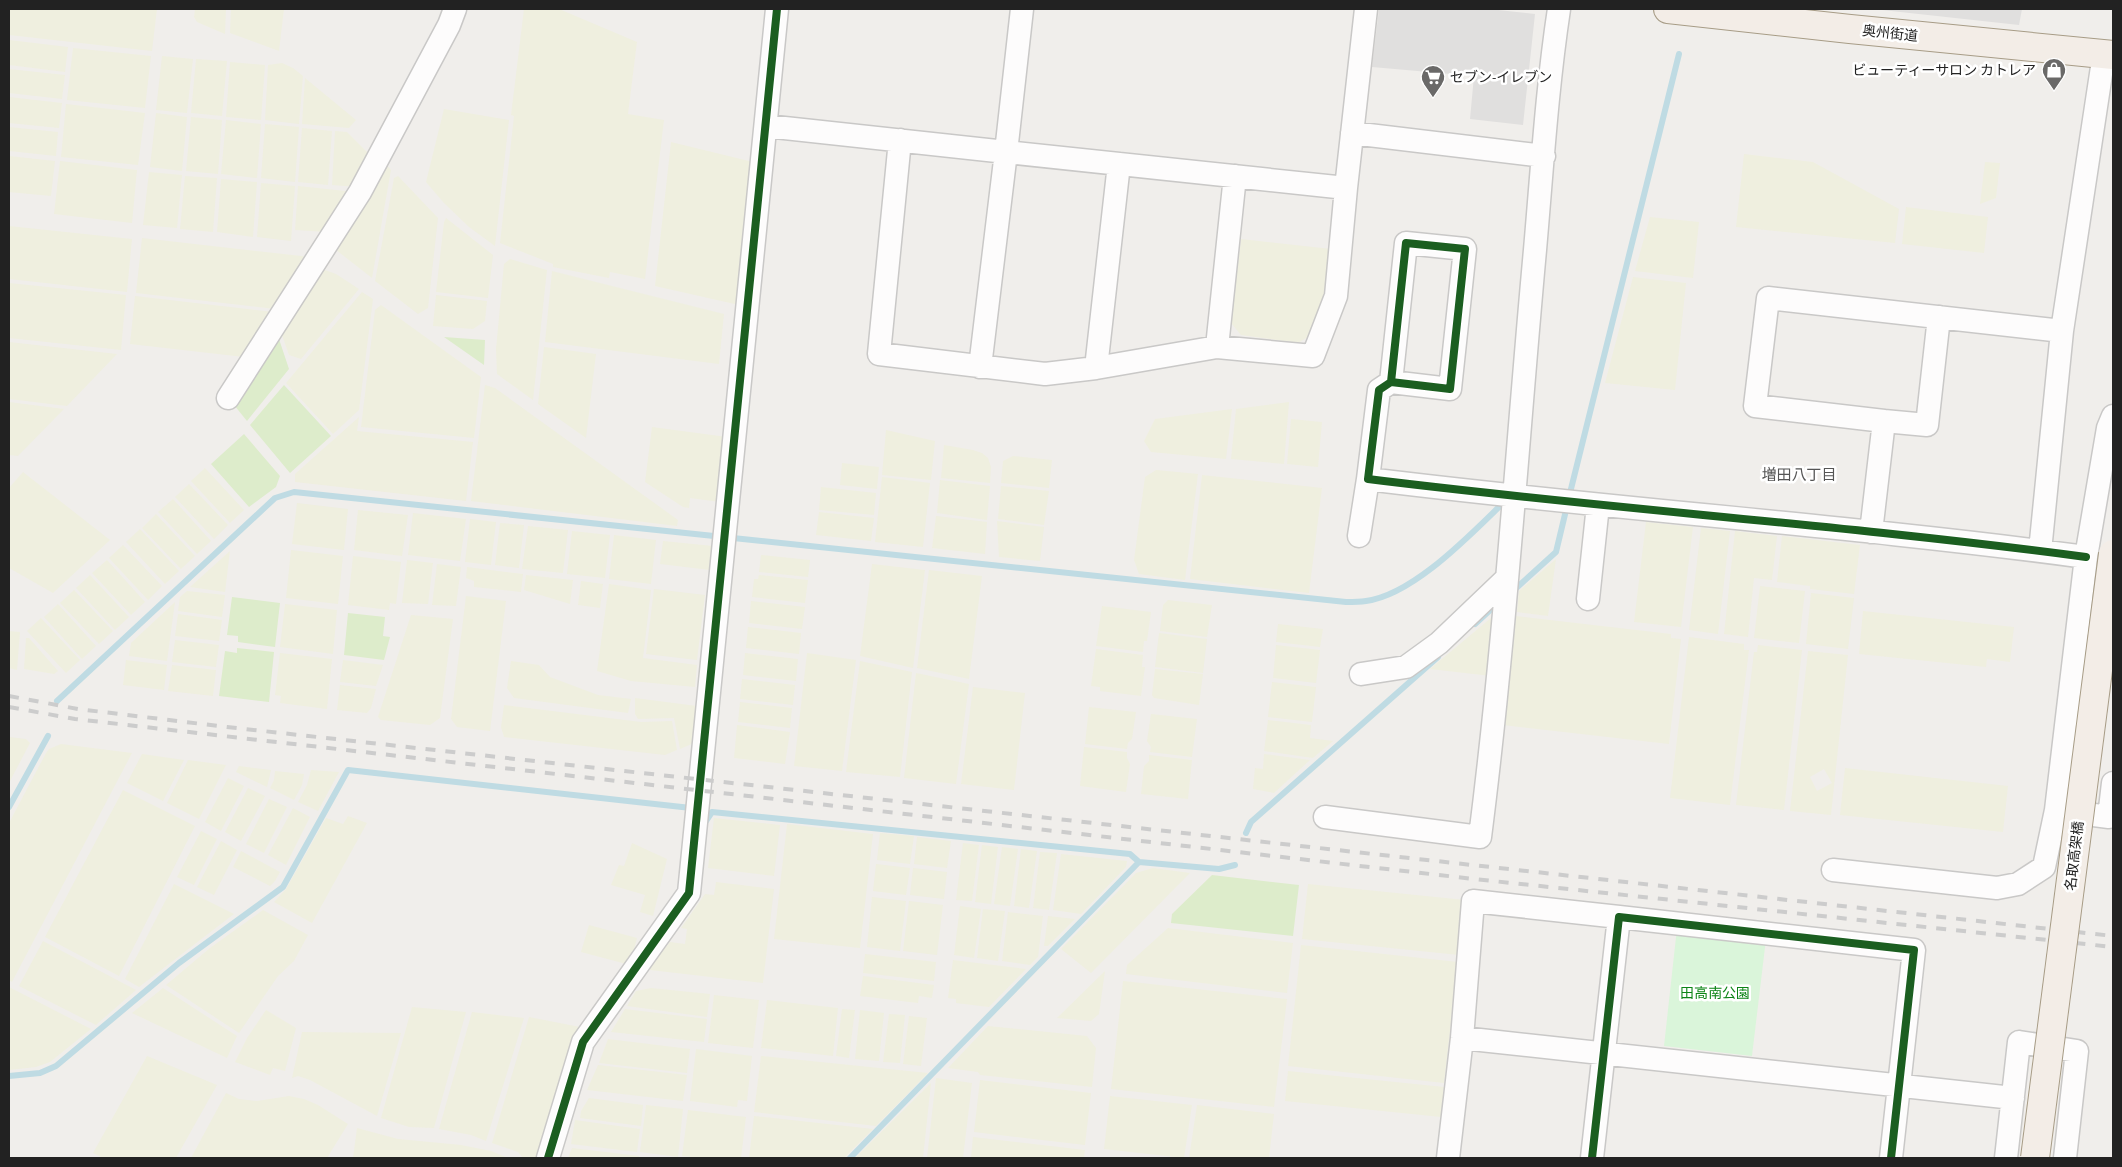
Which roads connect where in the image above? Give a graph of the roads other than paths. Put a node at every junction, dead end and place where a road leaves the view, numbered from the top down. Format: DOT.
graph roads {
  1 [pos="456,9"];
  2 [pos="777,9"];
  3 [pos="1022,9"];
  4 [pos="1366,9"];
  5 [pos="1559,9"];
  6 [pos="1675,9"];
  7 [pos="2109,55"];
  8 [pos="766,126"];
  9 [pos="1352,133"];
  10 [pos="900,140"];
  11 [pos="1006,152"];
  12 [pos="1544,156"];
  13 [pos="1119,164"];
  14 [pos="1235,176"];
  15 [pos="1346,188"];
  16 [pos="1939,317"];
  17 [pos="2062,331"];
  18 [pos="1217,347"];
  19 [pos="980,367"];
  20 [pos="1096,368"];
  21 [pos="1392,382"];
  22 [pos="228,398"];
  23 [pos="2113,416"];
  24 [pos="1884,421"];
  25 [pos="1368,479"];
  26 [pos="1513,497"];
  27 [pos="1598,505"];
  28 [pos="1871,532"];
  29 [pos="1359,536"];
  30 [pos="2040,551"];
  31 [pos="2113,554"];
  32 [pos="2086,558"];
  33 [pos="1506,592"];
  34 [pos="1588,600"];
  35 [pos="1361,674"];
  36 [pos="2113,783"];
  37 [pos="2056,810"];
  38 [pos="1325,817"];
  39 [pos="1833,870"];
  40 [pos="1619,917"];
  41 [pos="1462,1038"];
  42 [pos="1603,1054"];
  43 [pos="1899,1086"];
  44 [pos="2013,1098"];
  45 [pos="548,1158"];
  46 [pos="1448,1158"];
  47 [pos="1592,1158"];
  48 [pos="1891,1158"];
  49 [pos="2006,1158"];
  50 [pos="2035,1158"];
  51 [pos="2064,1158"];
  1 -- 22 [label="street"];
  2 -- 8 [label="street"];
  3 -- 11 [label="street"];
  4 -- 9 [label="street"];
  5 -- 12 [label="street"];
  6 -- 7 [label="main road, 奥州街道"];
  7 -- 17 [label="street"];
  8 -- 10 [label="street"];
  8 -- 45 [label="street"];
  9 -- 12 [label="street"];
  9 -- 15 [label="street"];
  10 -- 11 [label="street"];
  10 -- 19 [label="street"];
  11 -- 13 [label="street"];
  11 -- 19 [label="street"];
  12 -- 26 [label="street"];
  13 -- 14 [label="street"];
  13 -- 20 [label="street"];
  14 -- 15 [label="street"];
  14 -- 18 [label="street"];
  15 -- 18 [label="street"];
  16 -- 17 [label="street"];
  16 -- 24 [label="street"];
  16 -- 24 [label="street"];
  17 -- 30 [label="street"];
  18 -- 20 [label="street"];
  19 -- 20 [label="street"];
  21 -- 21 [label="street"];
  21 -- 25 [label="street"];
  23 -- 32 [label="street"];
  24 -- 28 [label="street"];
  25 -- 26 [label="street"];
  25 -- 29 [label="street"];
  26 -- 27 [label="street"];
  26 -- 33 [label="street"];
  27 -- 28 [label="street"];
  27 -- 34 [label="street"];
  28 -- 30 [label="street"];
  30 -- 32 [label="street"];
  31 -- 50 [label="main road, 名取高架橋, bridge"];
  32 -- 37 [label="street"];
  33 -- 35 [label="street"];
  33 -- 38 [label="street"];
  36 -- 37 [label="street"];
  37 -- 39 [label="street"];
  40 -- 41 [label="street"];
  40 -- 42 [label="street"];
  40 -- 43 [label="street"];
  41 -- 42 [label="street"];
  41 -- 46 [label="street"];
  42 -- 43 [label="street"];
  42 -- 47 [label="street"];
  43 -- 44 [label="street"];
  43 -- 48 [label="street"];
  44 -- 49 [label="street"];
  44 -- 51 [label="street"];
}
